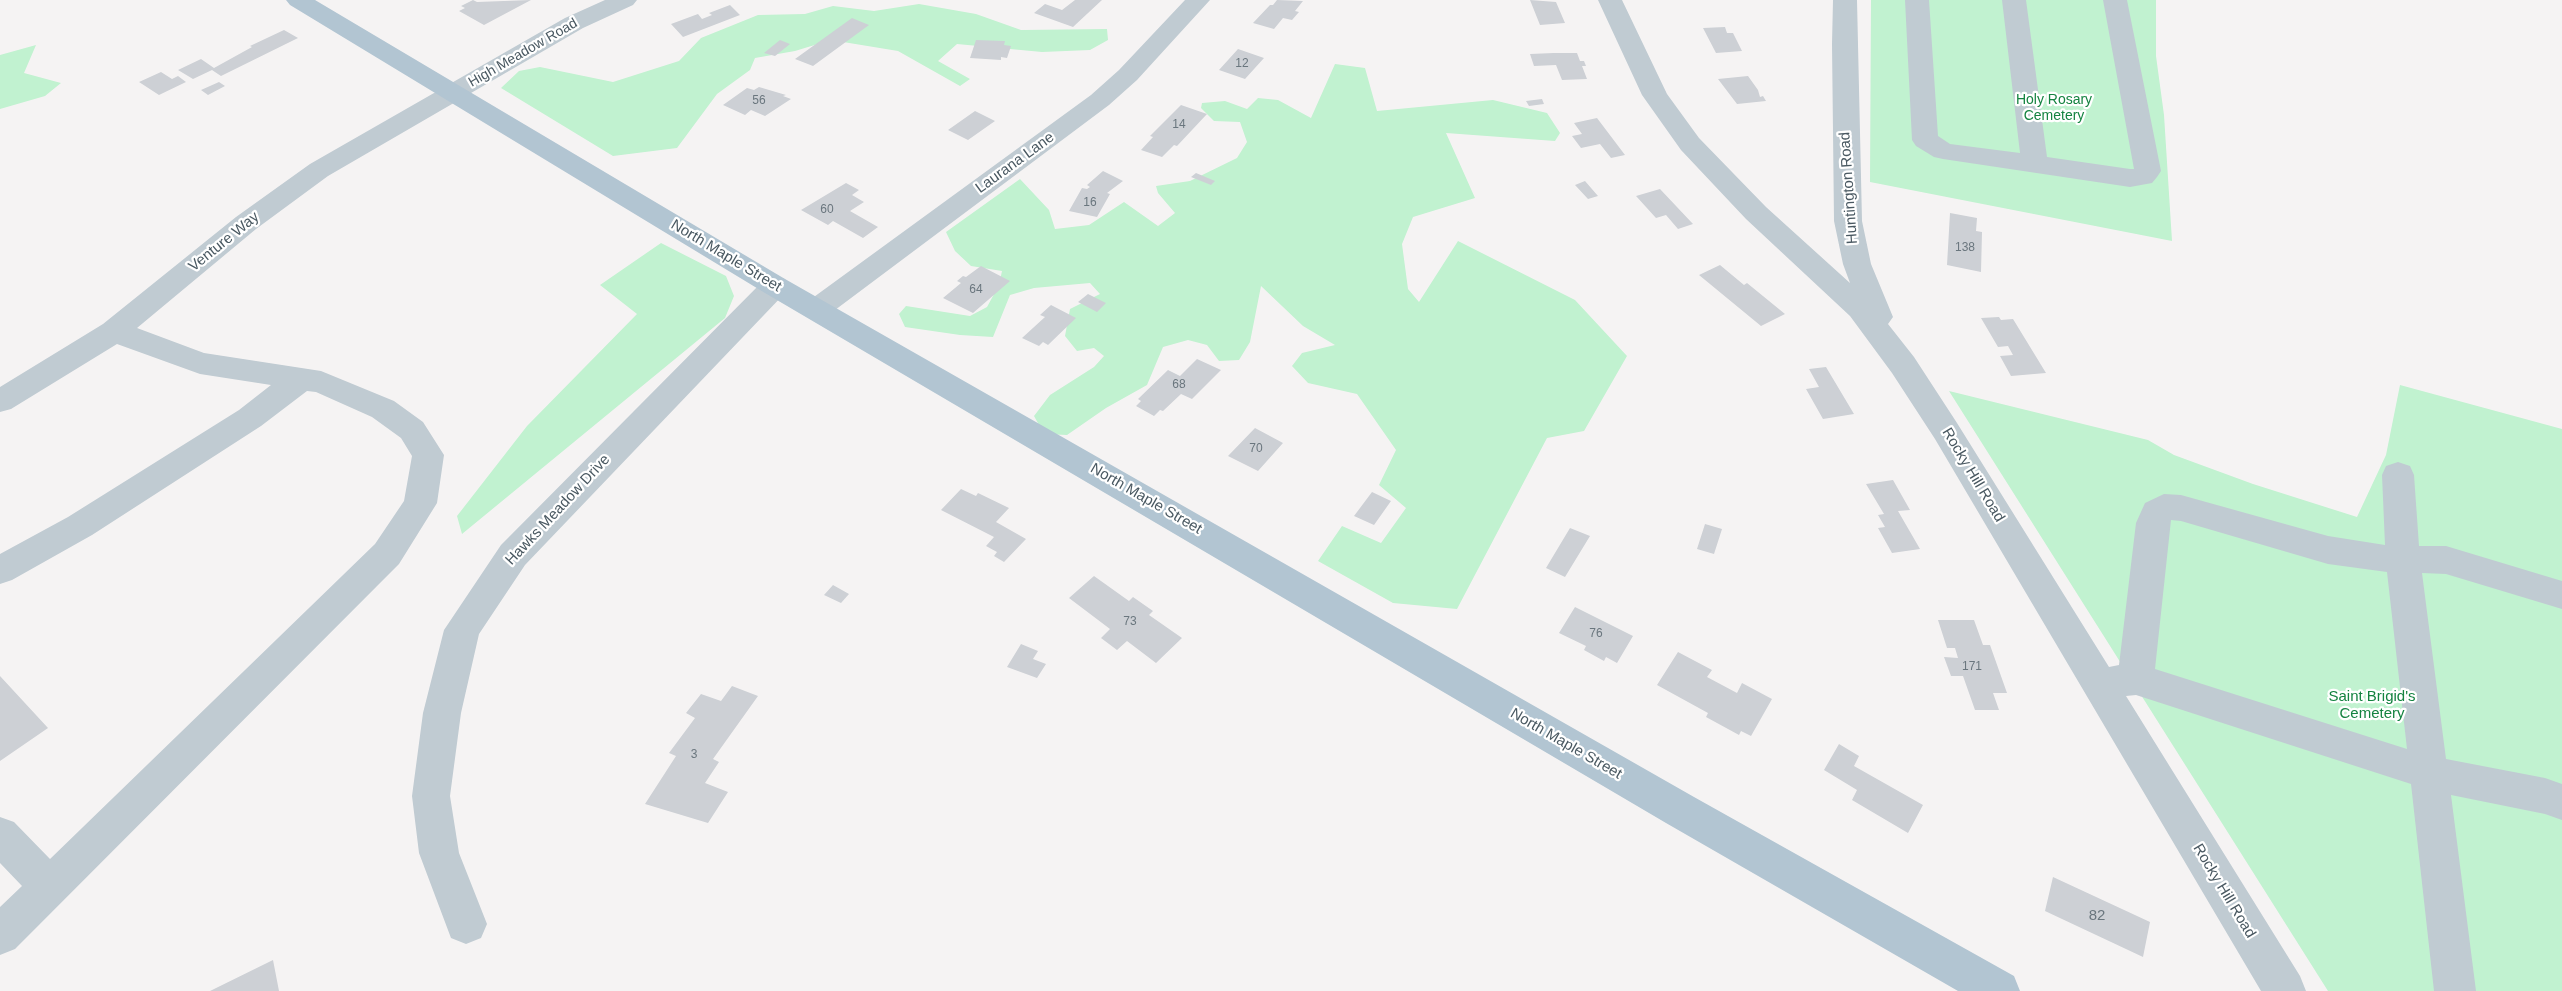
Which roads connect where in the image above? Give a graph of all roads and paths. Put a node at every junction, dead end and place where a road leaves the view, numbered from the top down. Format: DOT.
graph roads {
  1 [pos="298,0"];
  2 [pos="625,0"];
  3 [pos="1198,0"];
  4 [pos="1610,0"];
  5 [pos="1845,0"];
  6 [pos="1917,0"];
  7 [pos="2014,0"];
  8 [pos="2115,0"];
  9 [pos="454,93"];
  10 [pos="2035,164"];
  11 [pos="775,285"];
  12 [pos="817,309"];
  13 [pos="114,331"];
  14 [pos="1904,365"];
  15 [pos="301,379"];
  16 [pos="0,401"];
  17 [pos="2398,475"];
  18 [pos="2403,559"];
  19 [pos="0,570"];
  20 [pos="2562,595"];
  21 [pos="2136,679"];
  22 [pos="2098,682"];
  23 [pos="2429,773"];
  24 [pos="2562,802"];
  25 [pos="0,835"];
  26 [pos="49,886"];
  27 [pos="466,924"];
  28 [pos="0,934"];
  29 [pos="1999,991"];
  30 [pos="2285,991"];
  31 [pos="2455,991"];
  1 -- 9 [label="main road, North Maple Street"];
  2 -- 9 [label="street, High Meadow Road"];
  3 -- 12 [label="street, Laurana Lane"];
  4 -- 14 [label="street, Rocky Hill Road"];
  5 -- 14 [label="street, Huntington Road"];
  6 -- 10 [label="street"];
  7 -- 10 [label="street"];
  8 -- 10 [label="street"];
  9 -- 11 [label="main road, North Maple Street"];
  9 -- 13 [label="street, Venture Way"];
  11 -- 12 [label="main road, North Maple Street"];
  11 -- 27 [label="street, Hawks Meadow Drive"];
  12 -- 29 [label="main road, North Maple Street"];
  13 -- 15 [label="street"];
  13 -- 16 [label="street, Venture Way"];
  14 -- 22 [label="street, Rocky Hill Road"];
  15 -- 19 [label="street"];
  15 -- 26 [label="street"];
  17 -- 18 [label="street"];
  18 -- 20 [label="street"];
  18 -- 21 [label="street"];
  18 -- 23 [label="street"];
  21 -- 22 [label="street"];
  21 -- 23 [label="street"];
  22 -- 30 [label="street, Rocky Hill Road"];
  23 -- 24 [label="street"];
  23 -- 31 [label="street"];
  25 -- 26 [label="street"];
  26 -- 28 [label="street"];
}
